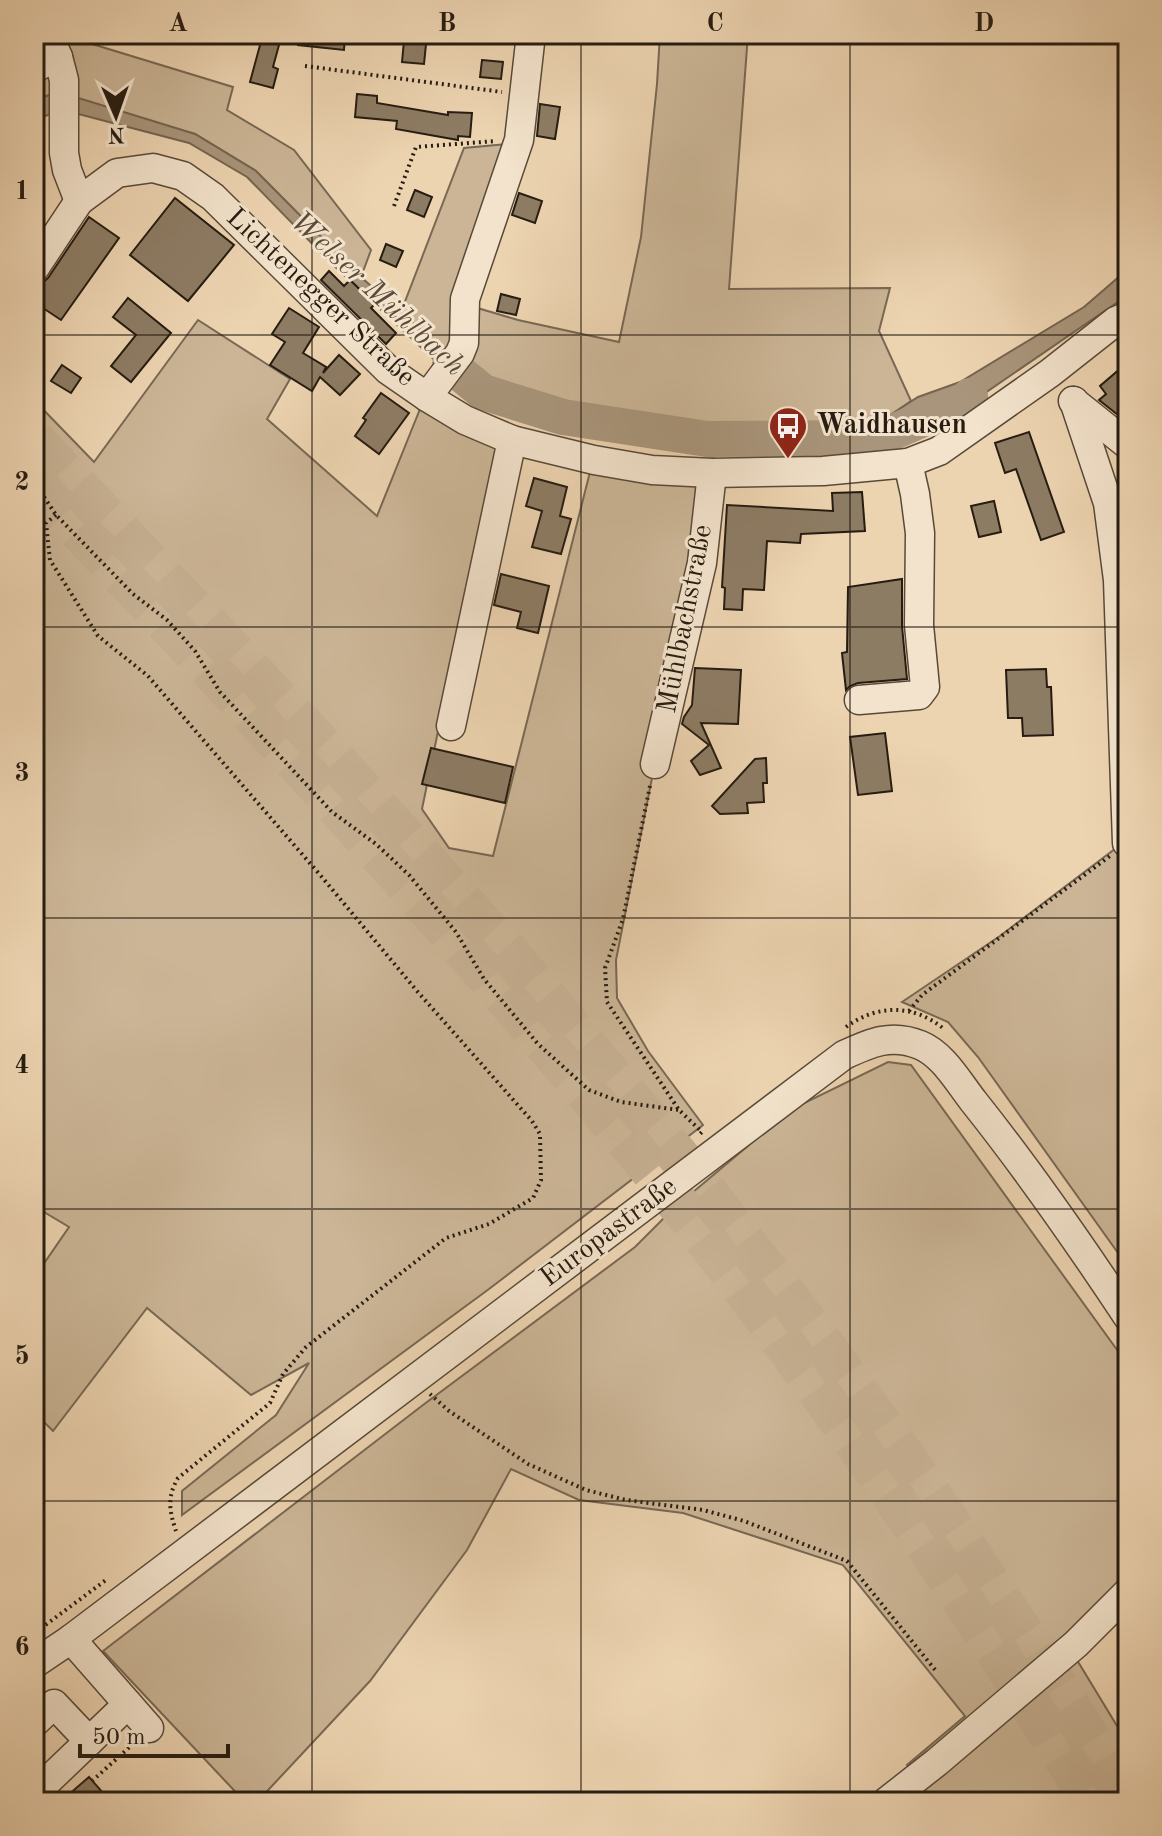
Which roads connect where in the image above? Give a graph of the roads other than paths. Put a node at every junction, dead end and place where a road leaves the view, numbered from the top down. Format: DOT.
graph roads {
  1 [pos="531,34"];
  2 [pos="51,60"];
  3 [pos="79,201"];
  4 [pos="34,269"];
  5 [pos="1128,316"];
  6 [pos="1050,373"];
  7 [pos="434,388"];
  8 [pos="1074,401"];
  9 [pos="512,440"];
  10 [pos="1128,445"];
  11 [pos="908,463"];
  12 [pos="712,473"];
  13 [pos="859,700"];
  14 [pos="451,726"];
  15 [pos="655,764"];
  16 [pos="1127,843"];
  17 [pos="1128,1317"];
  18 [pos="1128,1592"];
  19 [pos="71,1639"];
  20 [pos="34,1664"];
  21 [pos="128,1704"];
  22 [pos="34,1723"];
  23 [pos="149,1728"];
  24 [pos="89,1741"];
  25 [pos="34,1794"];
  26 [pos="886,1802"];
  1 -- 7 [label="street"];
  2 -- 3 [label="street"];
  3 -- 4 [label="street, Lichtenegger Straße"];
  3 -- 7 [label="street, Lichtenegger Straße"];
  5 -- 6 [label="street, Lichtenegger Straße"];
  6 -- 8 [label="street"];
  6 -- 11 [label="street, Lichtenegger Straße"];
  7 -- 9 [label="street, Lichtenegger Straße"];
  8 -- 10 [label="street"];
  8 -- 16 [label="street"];
  9 -- 12 [label="street, Lichtenegger Straße"];
  9 -- 14 [label="street"];
  11 -- 12 [label="street, Lichtenegger Straße"];
  11 -- 13 [label="street"];
  12 -- 15 [label="street, Mühlbachstraße"];
  17 -- 19 [label="street, Europastraße"];
  18 -- 26 [label="street"];
  19 -- 20 [label="street, Europastraße"];
  19 -- 21 [label="street"];
  21 -- 23 [label="street"];
  21 -- 24 [label="street"];
  22 -- 24 [label="street"];
  24 -- 25 [label="street"];
}
